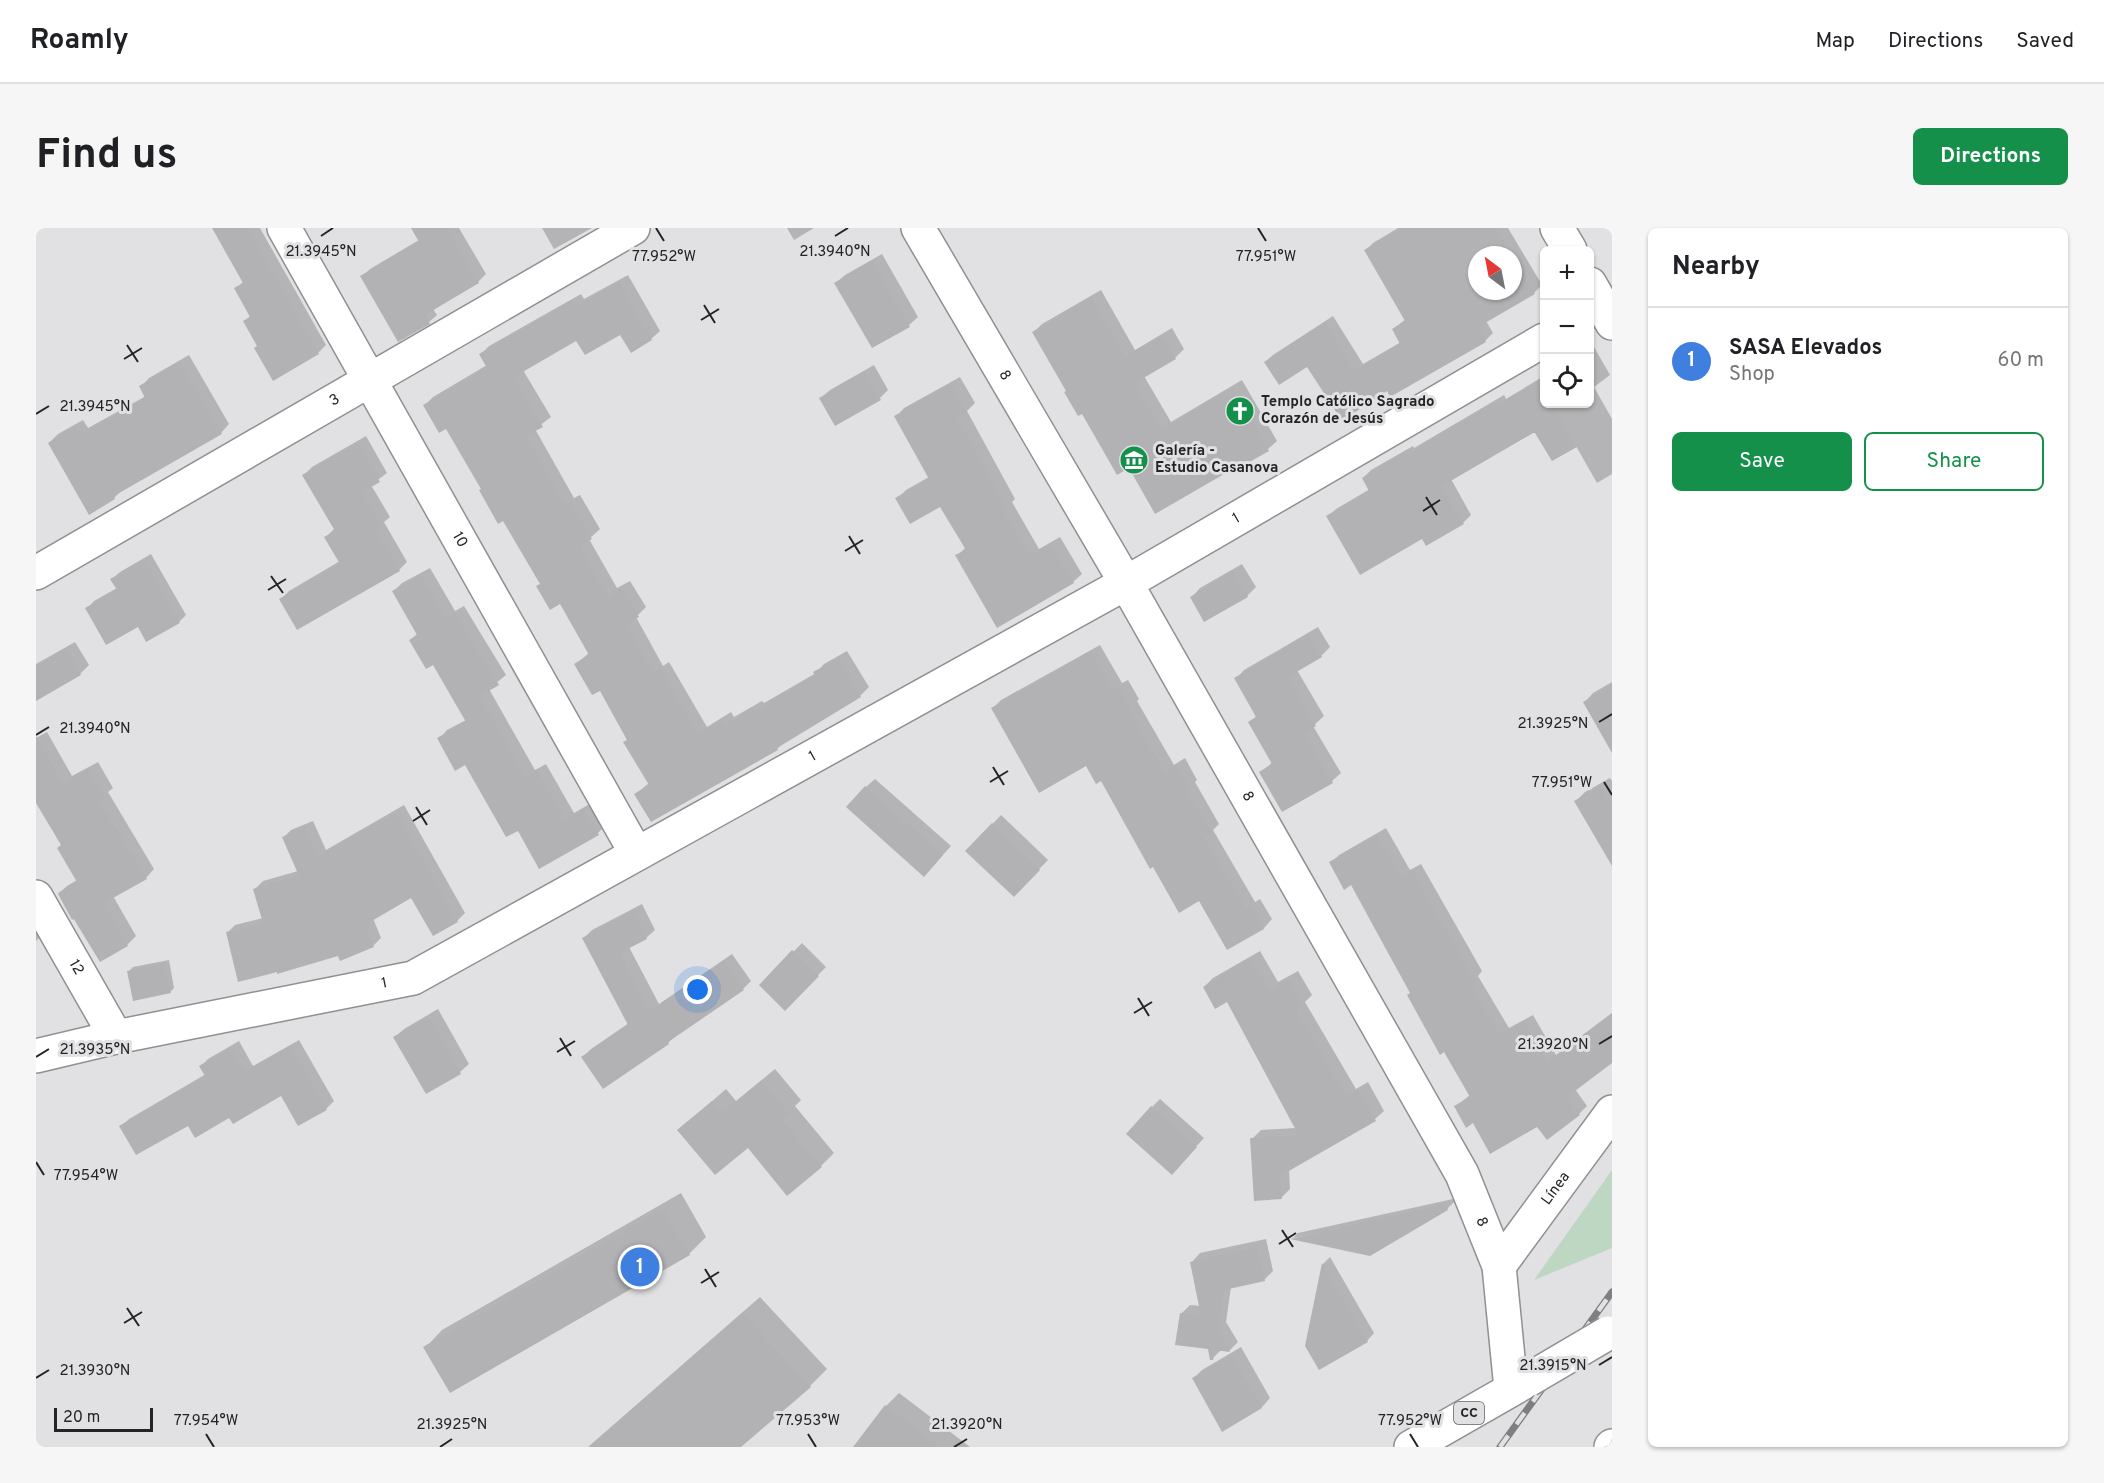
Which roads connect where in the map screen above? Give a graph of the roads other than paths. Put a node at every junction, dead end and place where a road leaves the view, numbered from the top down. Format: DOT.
graph roads {
  1 [pos="284,228"];
  2 [pos="633,228"];
  3 [pos="918,228"];
  4 [pos="1557,228"];
  5 [pos="1568,246"];
  6 [pos="1540,343"];
  7 [pos="370,380"];
  8 [pos="36,573"];
  9 [pos="1126,583"];
  10 [pos="636,853"];
  11 [pos="36,897"];
  12 [pos="116,1037"];
  13 [pos="36,1056"];
  14 [pos="1612,1112"];
  15 [pos="1499,1266"];
  16 [pos="1610,1332"];
  17 [pos="1519,1385"];
  18 [pos="1412,1447"];
  1 -- 7 [label="street, 10"];
  2 -- 7 [label="street, 3"];
  3 -- 9 [label="street, 8"];
  4 -- 5 [label="street"];
  6 -- 9 [label="street, 1"];
  7 -- 8 [label="street, 3"];
  7 -- 10 [label="street, 10"];
  9 -- 10 [label="street, 1"];
  9 -- 15 [label="street, 8"];
  10 -- 12 [label="street, 1"];
  11 -- 12 [label="street, 12"];
  12 -- 13 [label="street, 1"];
  14 -- 15 [label="street, Línea"];
  15 -- 17 [label="street, 8"];
  16 -- 17 [label="street, CC, bridge"];
  17 -- 18 [label="street, CC"];
}
